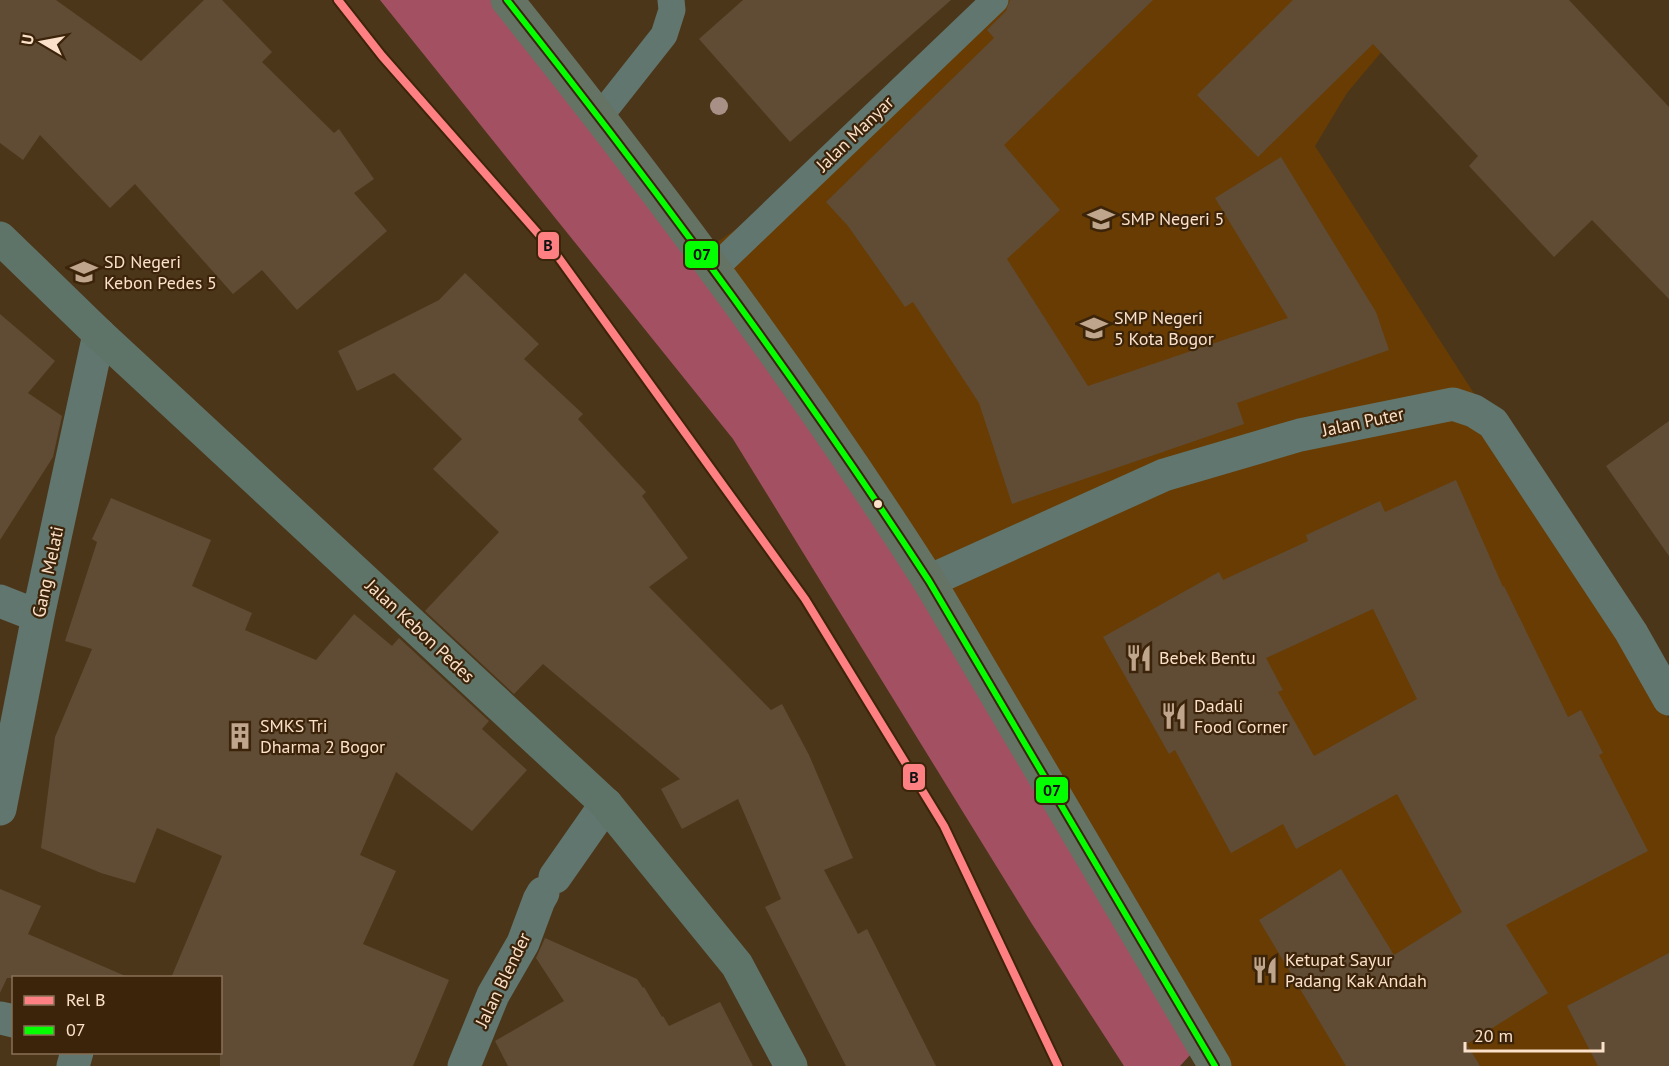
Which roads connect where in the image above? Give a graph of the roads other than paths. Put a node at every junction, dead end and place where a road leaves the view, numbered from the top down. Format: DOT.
graph roads {
  1 [pos="507,0"];
  2 [pos="670,0"];
  3 [pos="995,0"];
  4 [pos="600,116"];
  5 [pos="0,238"];
  6 [pos="715,268"];
  7 [pos="99,334"];
  8 [pos="929,581"];
  9 [pos="0,601"];
  10 [pos="39,616"];
  11 [pos="1669,699"];
  12 [pos="606,804"];
  13 [pos="0,809"];
  14 [pos="464,1066"];
  15 [pos="791,1066"];
  16 [pos="1215,1066"];
  1 -- 4 [label="main road"];
  2 -- 4 [label="lane"];
  3 -- 6 [label="lane, Jalan Manyar"];
  4 -- 6 [label="main road"];
  5 -- 7 [label="main road, Jalan Kebon Pedes"];
  6 -- 8 [label="main road"];
  7 -- 10 [label="street, Gang Melati"];
  7 -- 12 [label="main road, Jalan Kebon Pedes"];
  8 -- 11 [label="street, Jalan Puter"];
  8 -- 16 [label="main road"];
  9 -- 10 [label="street"];
  10 -- 13 [label="street, Gang Melati"];
  12 -- 14 [label="street, Jalan Blender"];
  12 -- 15 [label="main road, Jalan Kebon Pedes"];
}
